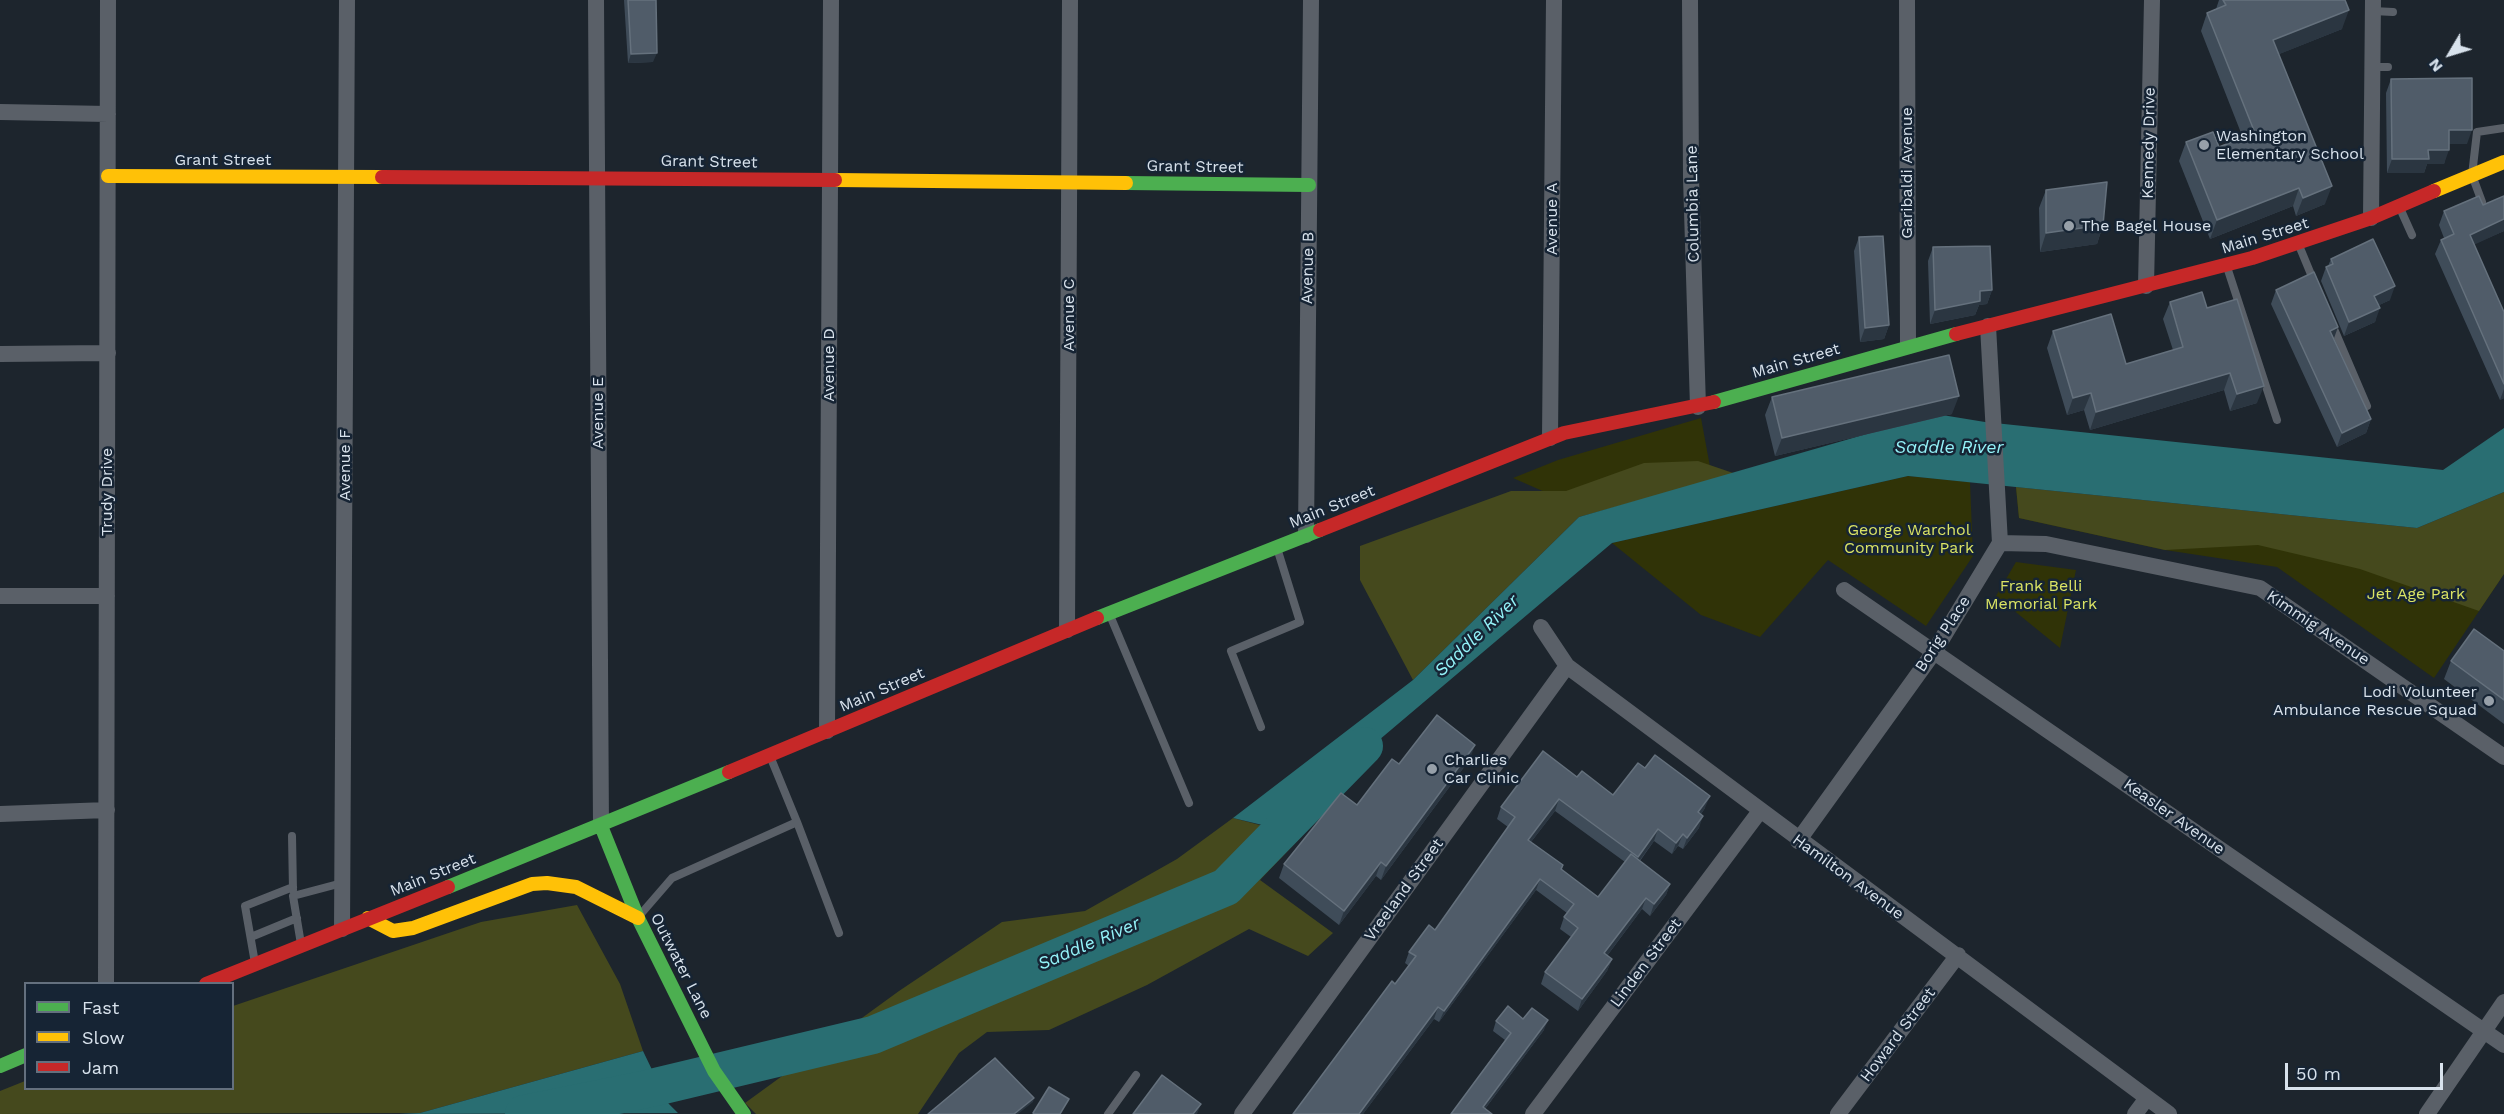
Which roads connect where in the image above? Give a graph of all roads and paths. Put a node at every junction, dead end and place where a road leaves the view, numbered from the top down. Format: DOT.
graph roads {
  1 [pos="108,0"];
  2 [pos="348,0"];
  3 [pos="596,0"];
  4 [pos="831,0"];
  5 [pos="1070,0"];
  6 [pos="1311,0"];
  7 [pos="1554,0"];
  8 [pos="1690,0"];
  9 [pos="1907,0"];
  10 [pos="2152,0"];
  11 [pos="2373,6"];
  12 [pos="2393,12"];
  13 [pos="0,112"];
  14 [pos="108,114"];
  15 [pos="2504,128"];
  16 [pos="2504,162"];
  17 [pos="2472,175"];
  18 [pos="108,176"];
  19 [pos="346,176"];
  20 [pos="596,177"];
  21 [pos="830,180"];
  22 [pos="1069,182"];
  23 [pos="1309,185"];
  24 [pos="2482,202"];
  25 [pos="2399,206"];
  26 [pos="2371,218"];
  27 [pos="2412,235"];
  28 [pos="2298,243"];
  29 [pos="2226,265"];
  30 [pos="2146,286"];
  31 [pos="2321,298"];
  32 [pos="2330,320"];
  33 [pos="1988,326"];
  34 [pos="1908,346"];
  35 [pos="108,353"];
  36 [pos="0,354"];
  37 [pos="2367,406"];
  38 [pos="1698,407"];
  39 [pos="2277,420"];
  40 [pos="1550,438"];
  41 [pos="1306,535"];
  42 [pos="2000,543"];
  43 [pos="1277,547"];
  44 [pos="1844,590"];
  45 [pos="0,596"];
  46 [pos="107,596"];
  47 [pos="1109,613"];
  48 [pos="1541,627"];
  49 [pos="1067,630"];
  50 [pos="1934,652"];
  51 [pos="1567,666"];
  52 [pos="1261,727"];
  53 [pos="827,731"];
  54 [pos="769,755"];
  55 [pos="2504,757"];
  56 [pos="1189,803"];
  57 [pos="106,810"];
  58 [pos="1760,811"];
  59 [pos="0,814"];
  60 [pos="797,822"];
  61 [pos="601,826"];
  62 [pos="292,836"];
  63 [pos="1798,841"];
  64 [pos="342,883"];
  65 [pos="293,891"];
  66 [pos="297,918"];
  67 [pos="368,918"];
  68 [pos="638,918"];
  69 [pos="342,929"];
  70 [pos="839,933"];
  71 [pos="251,937"];
  72 [pos="302,945"];
  73 [pos="1958,955"];
  74 [pos="255,964"];
  75 [pos="106,982"];
  76 [pos="211,982"];
  77 [pos="2504,1002"];
  78 [pos="2484,1031"];
  79 [pos="2504,1045"];
  80 [pos="24,1057"];
  81 [pos="0,1066"];
  82 [pos="1136,1075"];
  83 [pos="2147,1098"];
  84 [pos="744,1114"];
  85 [pos="1108,1114"];
  86 [pos="1242,1114"];
  87 [pos="1533,1114"];
  88 [pos="1838,1114"];
  89 [pos="2135,1114"];
  90 [pos="2169,1114"];
  91 [pos="2427,1114"];
  1 -- 14 [label="street, Trudy Drive"];
  2 -- 19 [label="street, Avenue F"];
  3 -- 20 [label="street, Avenue E"];
  4 -- 21 [label="street, Avenue D"];
  5 -- 22 [label="street, Avenue C"];
  6 -- 23 [label="street, Avenue B"];
  7 -- 40 [label="street, Avenue A"];
  8 -- 38 [label="street, Columbia Lane"];
  9 -- 34 [label="street, Garibaldi Avenue"];
  10 -- 30 [label="street, Kennedy Drive"];
  11 -- 12 [label="lane"];
  11 -- 26 [label="street"];
  13 -- 14 [label="street"];
  14 -- 18 [label="street, Trudy Drive"];
  15 -- 17 [label="lane"];
  16 -- 17 [label="street, Main Street"];
  17 -- 24 [label="lane"];
  17 -- 25 [label="street, Main Street"];
  18 -- 19 [label="street, Grant Street"];
  18 -- 35 [label="street, Trudy Drive"];
  19 -- 20 [label="street, Grant Street"];
  19 -- 64 [label="street, Avenue F"];
  20 -- 21 [label="street, Grant Street"];
  20 -- 61 [label="street, Avenue E"];
  21 -- 22 [label="street, Grant Street"];
  21 -- 53 [label="street, Avenue D"];
  22 -- 23 [label="street, Grant Street"];
  22 -- 49 [label="street, Avenue C"];
  23 -- 41 [label="street, Avenue B"];
  25 -- 26 [label="street, Main Street"];
  25 -- 27 [label="lane"];
  26 -- 28 [label="street, Main Street"];
  28 -- 29 [label="street, Main Street"];
  28 -- 31 [label="lane"];
  29 -- 30 [label="street, Main Street"];
  29 -- 39 [label="lane"];
  30 -- 33 [label="street, Main Street"];
  32 -- 37 [label="lane"];
  33 -- 34 [label="street, Main Street"];
  33 -- 42 [label="street"];
  34 -- 38 [label="street, Main Street"];
  35 -- 36 [label="street"];
  35 -- 46 [label="street, Trudy Drive"];
  38 -- 40 [label="street, Main Street"];
  40 -- 41 [label="street, Main Street"];
  41 -- 43 [label="street, Main Street"];
  42 -- 50 [label="street, Borig Place"];
  42 -- 55 [label="street, Kimmig Avenue"];
  43 -- 47 [label="street, Main Street"];
  43 -- 52 [label="lane"];
  44 -- 50 [label="street, Keasler Avenue"];
  45 -- 46 [label="street"];
  46 -- 57 [label="street, Trudy Drive"];
  47 -- 49 [label="street, Main Street"];
  47 -- 56 [label="lane"];
  48 -- 51 [label="street, Hamilton Avenue"];
  49 -- 53 [label="street, Main Street"];
  50 -- 63 [label="street, Borig Place"];
  50 -- 78 [label="street, Keasler Avenue"];
  51 -- 58 [label="street, Hamilton Avenue"];
  51 -- 86 [label="street, Vreeland Street"];
  53 -- 54 [label="street, Main Street"];
  54 -- 60 [label="lane"];
  54 -- 61 [label="street, Main Street"];
  57 -- 59 [label="street"];
  57 -- 75 [label="street, Trudy Drive"];
  58 -- 63 [label="street, Hamilton Avenue"];
  58 -- 87 [label="street, Linden Street"];
  60 -- 68 [label="lane"];
  60 -- 70 [label="lane"];
  61 -- 67 [label="street, Main Street"];
  61 -- 68 [label="street, Outwater Lane"];
  62 -- 65 [label="lane"];
  63 -- 73 [label="street, Hamilton Avenue"];
  64 -- 65 [label="lane"];
  64 -- 69 [label="street, Avenue F"];
  65 -- 66 [label="lane"];
  65 -- 71 [label="lane"];
  66 -- 71 [label="lane"];
  66 -- 72 [label="lane"];
  67 -- 68 [label="street"];
  67 -- 69 [label="street, Main Street"];
  68 -- 84 [label="street, Outwater Lane"];
  69 -- 72 [label="street, Main Street"];
  71 -- 74 [label="lane"];
  72 -- 74 [label="street, Main Street"];
  73 -- 83 [label="street, Hamilton Avenue"];
  73 -- 88 [label="street, Howard Street"];
  74 -- 76 [label="street, Main Street"];
  77 -- 78 [label="street"];
  78 -- 79 [label="street, Keasler Avenue"];
  78 -- 91 [label="street"];
  80 -- 81 [label="street"];
  82 -- 85 [label="lane"];
  83 -- 89 [label="street"];
  83 -- 90 [label="street, Hamilton Avenue"];
}
